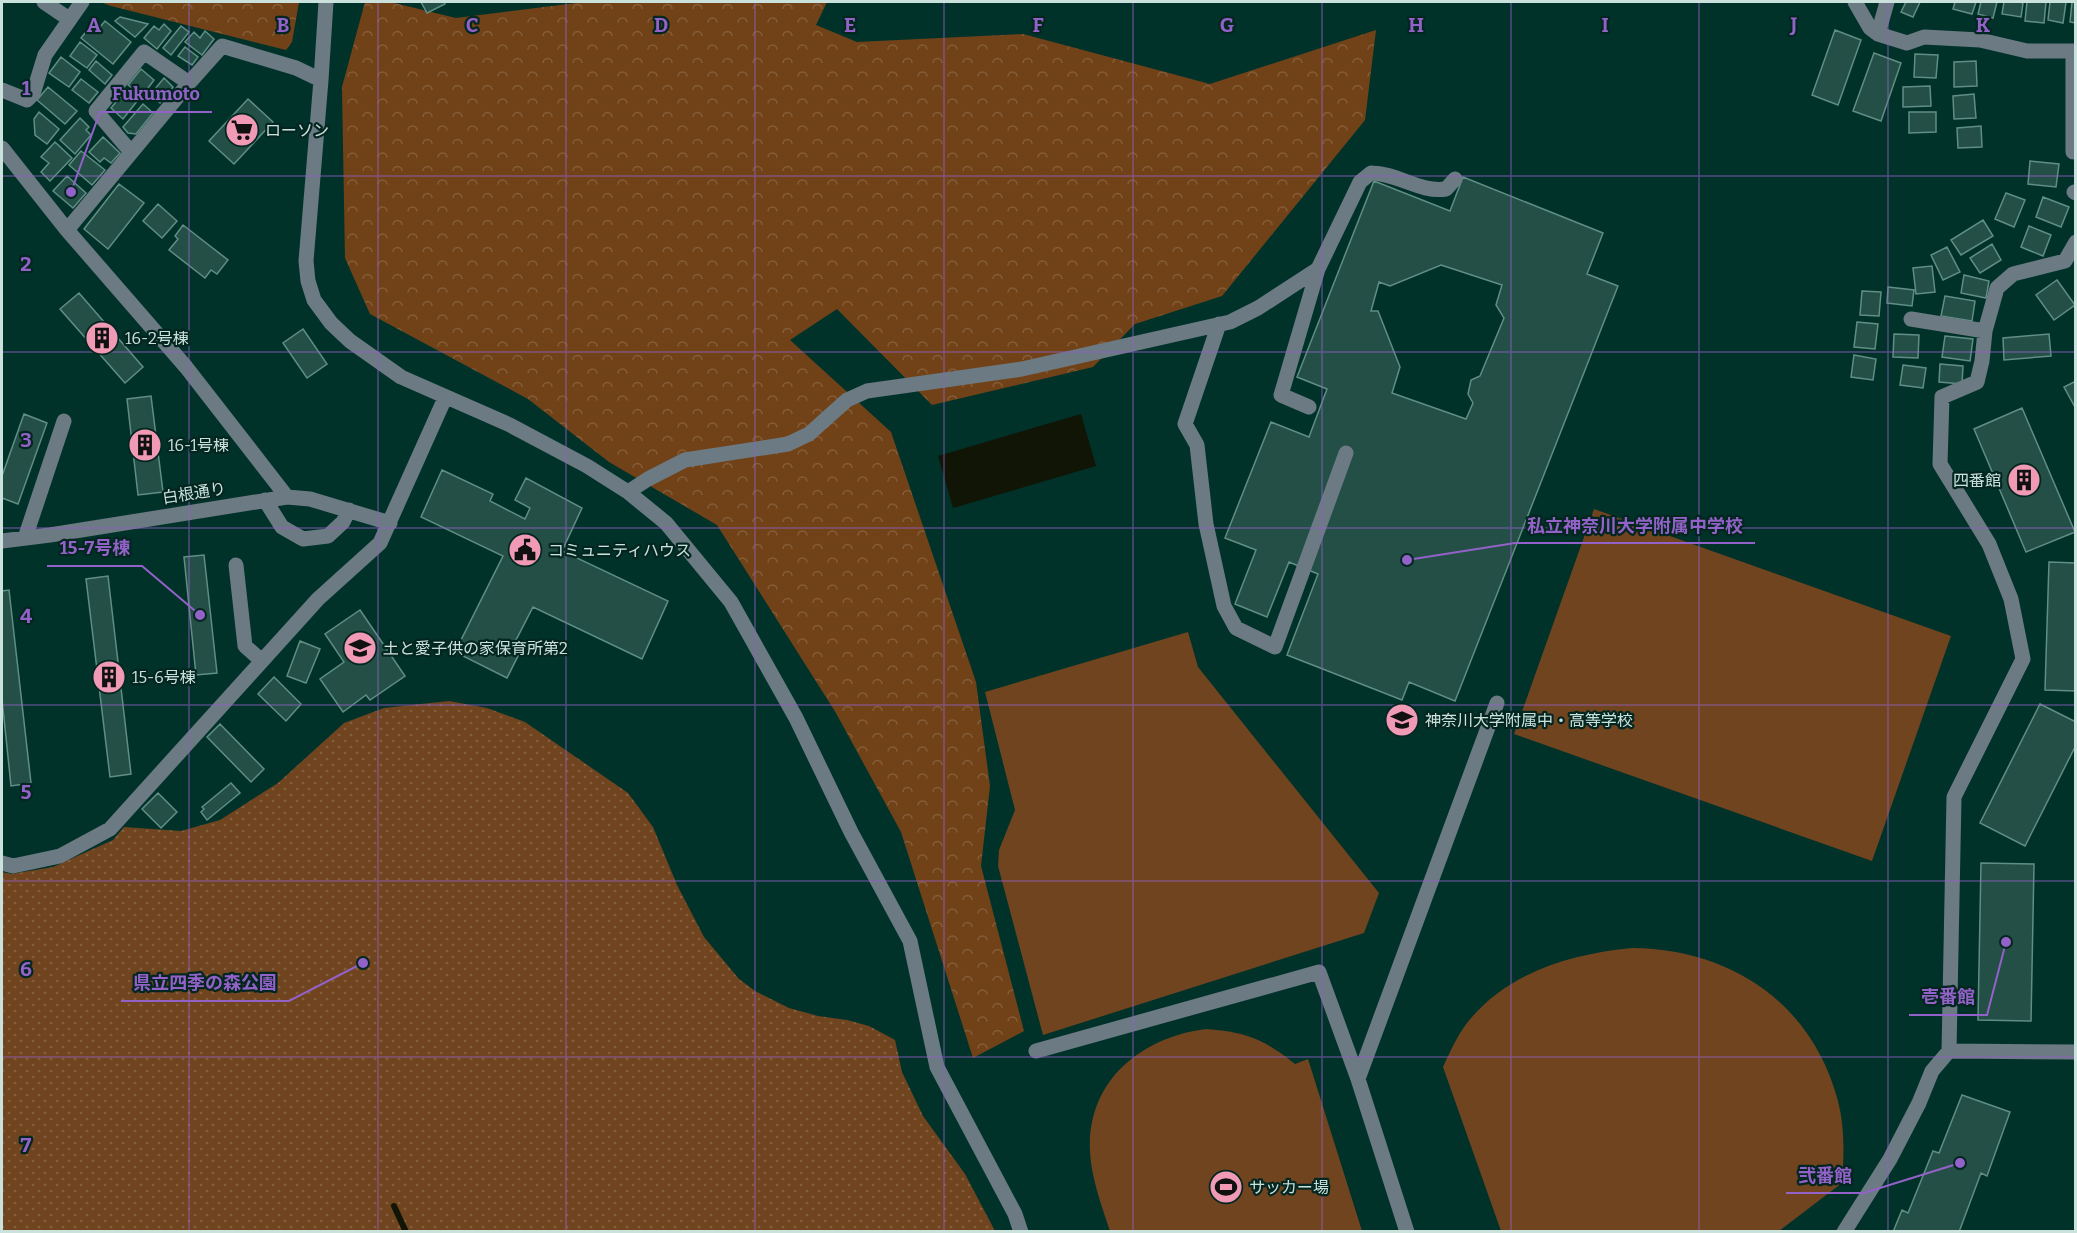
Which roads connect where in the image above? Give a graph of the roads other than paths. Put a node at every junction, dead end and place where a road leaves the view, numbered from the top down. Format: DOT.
graph roads {
  1 [pos="44,2"];
  2 [pos="82,2"];
  3 [pos="1855,2"];
  4 [pos="1887,2"];
  5 [pos="327,3"];
  6 [pos="69,19"];
  7 [pos="1878,34"];
  8 [pos="2074,52"];
  9 [pos="321,80"];
  10 [pos="189,83"];
  11 [pos="2,90"];
  12 [pos="2,148"];
  13 [pos="131,152"];
  14 [pos="2073,152"];
  15 [pos="1455,179"];
  16 [pos="67,230"];
  17 [pos="2076,242"];
  18 [pos="1318,269"];
  19 [pos="1911,319"];
  20 [pos="1219,324"];
  21 [pos="1985,331"];
  22 [pos="445,398"];
  23 [pos="1309,407"];
  24 [pos="64,421"];
  25 [pos="1346,453"];
  26 [pos="628,492"];
  27 [pos="287,497"];
  28 [pos="265,500"];
  29 [pos="349,510"];
  30 [pos="390,523"];
  31 [pos="25,538"];
  32 [pos="2,541"];
  33 [pos="236,565"];
  34 [pos="262,661"];
  35 [pos="1497,703"];
  36 [pos="2,863"];
  37 [pos="1949,1051"];
  38 [pos="1036,1052"];
  39 [pos="2076,1052"];
  40 [pos="1358,1079"];
  41 [pos="1021,1232"];
  42 [pos="1407,1232"];
  43 [pos="1844,1232"];
  1 -- 6 [label="street"];
  2 -- 6 [label="street"];
  3 -- 7 [label="street"];
  4 -- 7 [label="street"];
  5 -- 9 [label="street"];
  6 -- 11 [label="street"];
  7 -- 8 [label="street"];
  8 -- 14 [label="street"];
  9 -- 10 [label="street"];
  9 -- 22 [label="street"];
  10 -- 13 [label="street"];
  10 -- 13 [label="street"];
  12 -- 16 [label="street"];
  13 -- 16 [label="street"];
  15 -- 18 [label="street"];
  16 -- 27 [label="street"];
  17 -- 21 [label="street"];
  18 -- 20 [label="street"];
  18 -- 23 [label="street"];
  19 -- 21 [label="street"];
  20 -- 25 [label="street"];
  20 -- 26 [label="street"];
  21 -- 37 [label="street"];
  22 -- 26 [label="street"];
  22 -- 30 [label="street"];
  24 -- 31 [label="street"];
  26 -- 41 [label="street"];
  27 -- 28 [label="street, 白根通り"];
  27 -- 29 [label="street, 白根通り"];
  28 -- 29 [label="street"];
  28 -- 31 [label="street, 白根通り"];
  29 -- 30 [label="street, 白根通り"];
  30 -- 34 [label="street"];
  31 -- 32 [label="street, 白根通り"];
  33 -- 34 [label="street"];
  34 -- 36 [label="street"];
  35 -- 40 [label="street"];
  37 -- 39 [label="street"];
  37 -- 43 [label="street"];
  38 -- 40 [label="street"];
  40 -- 42 [label="street"];
}
